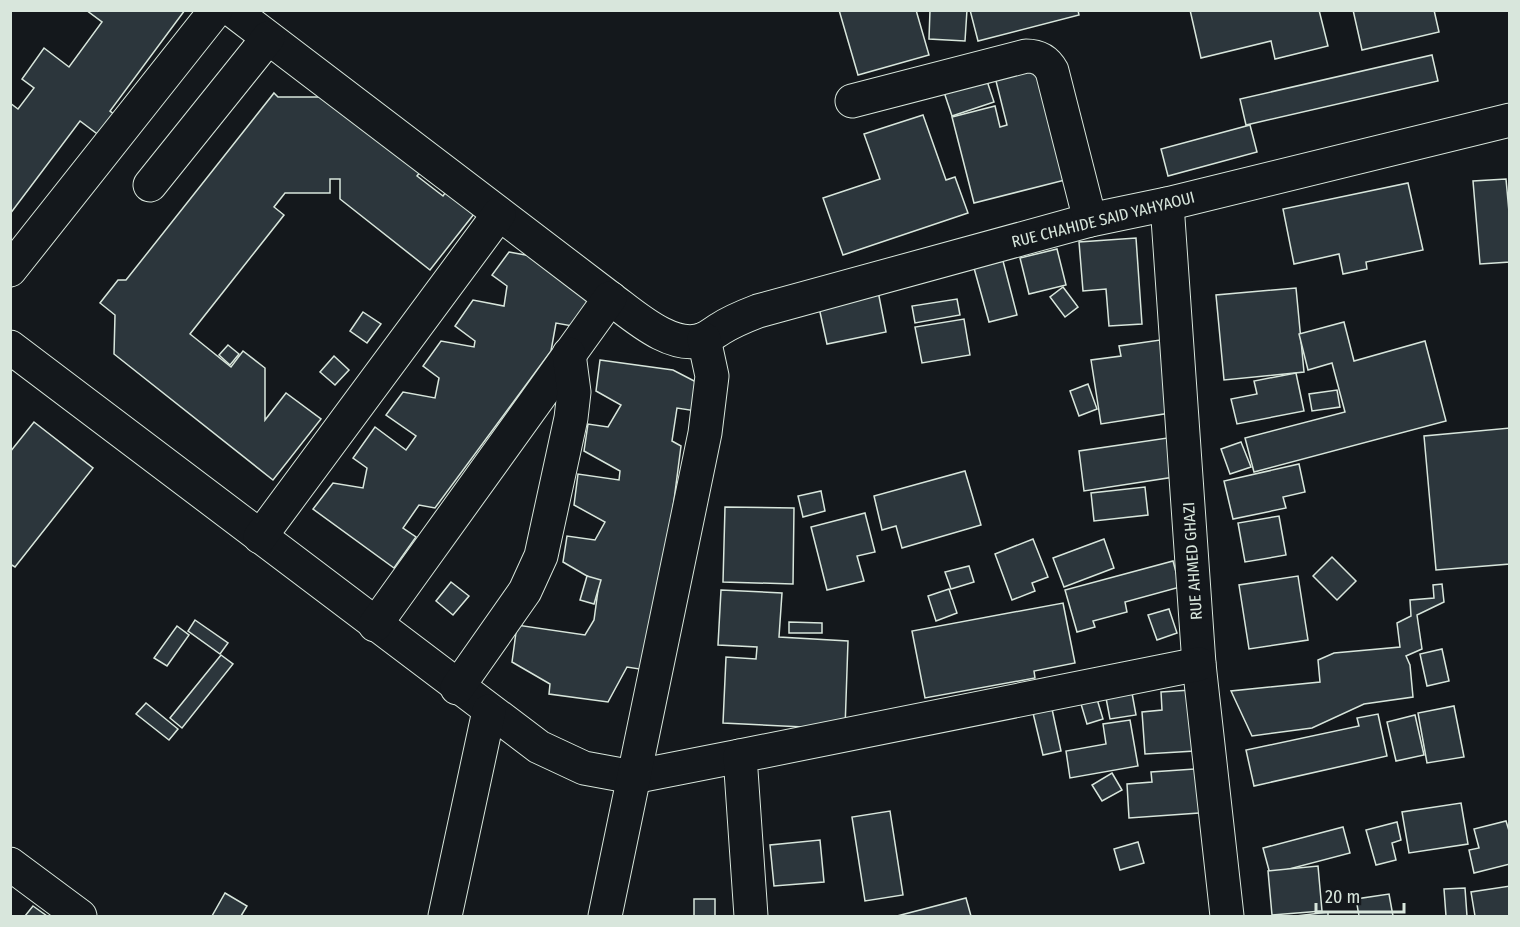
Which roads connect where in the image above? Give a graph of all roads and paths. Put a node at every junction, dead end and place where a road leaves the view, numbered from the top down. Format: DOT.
graph roads {
  1 [pos="216,10"];
  2 [pos="232,10"];
  3 [pos="268,38"];
  4 [pos="852,101"];
  5 [pos="1509,120"];
  6 [pos="150,185"];
  7 [pos="1167,204"];
  8 [pos="499,214"];
  9 [pos="1090,220"];
  10 [pos="10,270"];
  11 [pos="610,298"];
  12 [pos="704,339"];
  13 [pos="569,354"];
  14 [pos="14,358"];
  15 [pos="260,537"];
  16 [pos="375,625"];
  17 [pos="1199,664"];
  18 [pos="457,687"];
  19 [pos="489,711"];
  20 [pos="740,756"];
  21 [pos="633,777"];
  22 [pos="10,864"];
  23 [pos="80,916"];
  24 [pos="445,916"];
  25 [pos="605,916"];
  26 [pos="751,916"];
  27 [pos="1227,916"];
  1 -- 10 [label="street"];
  2 -- 3 [label="street"];
  3 -- 6 [label="street"];
  3 -- 8 [label="street"];
  4 -- 9 [label="street"];
  5 -- 7 [label="street, RUE CHAHIDE SAID YAHYAOUI"];
  7 -- 9 [label="street, RUE CHAHIDE SAID YAHYAOUI"];
  7 -- 17 [label="street, RUE AHMED GHAZI"];
  8 -- 11 [label="street"];
  8 -- 15 [label="street"];
  9 -- 12 [label="street, RUE CHAHIDE SAID YAHYAOUI"];
  11 -- 12 [label="street"];
  11 -- 13 [label="street"];
  12 -- 21 [label="street"];
  13 -- 16 [label="street"];
  13 -- 18 [label="street"];
  14 -- 15 [label="street"];
  15 -- 16 [label="street"];
  16 -- 18 [label="street"];
  17 -- 20 [label="street"];
  17 -- 27 [label="street, RUE AHMED GHAZI"];
  18 -- 19 [label="street"];
  19 -- 21 [label="street"];
  19 -- 24 [label="street"];
  20 -- 21 [label="street"];
  20 -- 26 [label="street"];
  21 -- 25 [label="street"];
  22 -- 23 [label="street"];
}
